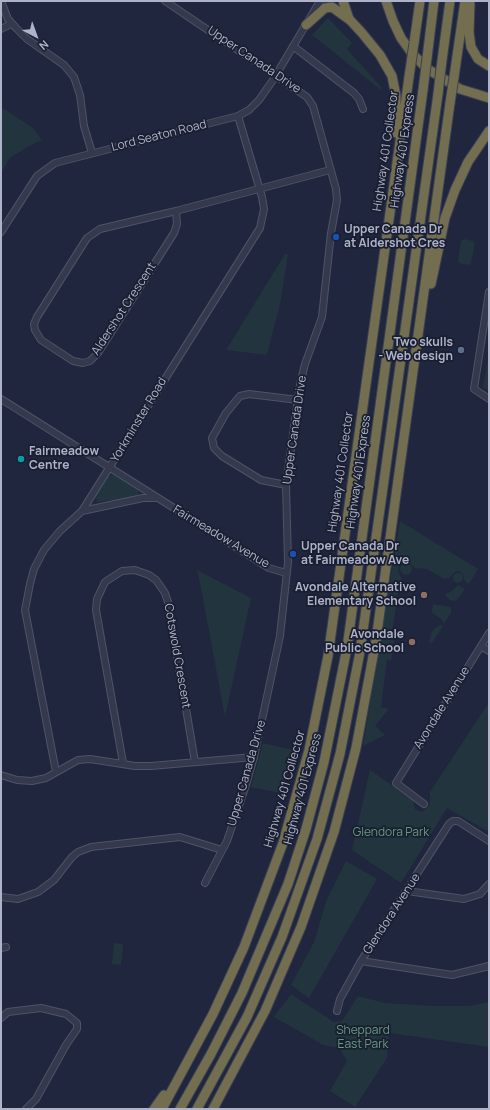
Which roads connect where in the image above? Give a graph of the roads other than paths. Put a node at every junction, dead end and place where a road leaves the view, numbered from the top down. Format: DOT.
graph roads {
  1 [pos="1,1"];
  2 [pos="165,1"];
  3 [pos="320,1"];
  4 [pos="327,1"];
  5 [pos="343,1"];
  6 [pos="386,1"];
  7 [pos="420,1"];
  8 [pos="434,1"];
  9 [pos="450,1"];
  10 [pos="465,1"];
  11 [pos="470,1"];
  12 [pos="350,20"];
  13 [pos="11,24"];
  14 [pos="306,25"];
  15 [pos="1,30"];
  16 [pos="293,46"];
  17 [pos="489,66"];
  18 [pos="276,75"];
  19 [pos="489,98"];
  20 [pos="363,109"];
  21 [pos="238,116"];
  22 [pos="489,131"];
  23 [pos="92,153"];
  24 [pos="330,170"];
  25 [pos="393,185"];
  26 [pos="259,189"];
  27 [pos="176,211"];
  28 [pos="1,232"];
  29 [pos="489,292"];
  30 [pos="489,398"];
  31 [pos="1,399"];
  32 [pos="298,400"];
  33 [pos="402,456"];
  34 [pos="110,468"];
  35 [pos="286,485"];
  36 [pos="157,498"];
  37 [pos="82,511"];
  38 [pos="286,573"];
  39 [pos="489,633"];
  40 [pos="481,646"];
  41 [pos="489,651"];
  42 [pos="254,757"];
  43 [pos="195,762"];
  44 [pos="123,763"];
  45 [pos="56,772"];
  46 [pos="1,775"];
  47 [pos="424,804"];
  48 [pos="489,841"];
  49 [pos="222,850"];
  50 [pos="205,883"];
  51 [pos="489,884"];
  52 [pos="408,891"];
  53 [pos="1,897"];
  54 [pos="361,961"];
  55 [pos="489,966"];
  56 [pos="278,982"];
  57 [pos="337,1011"];
  58 [pos="1,1018"];
  59 [pos="194,1051"];
  60 [pos="26,1109"];
  61 [pos="154,1109"];
  62 [pos="162,1109"];
  63 [pos="180,1109"];
  64 [pos="197,1109"];
  65 [pos="213,1109"];
  66 [pos="219,1109"];
  1 -- 13 [label="street"];
  2 -- 18 [label="street, Upper Canada Drive"];
  3 -- 14 [label="street, Lord Seaton Road"];
  4 -- 14 [label="street, Lord Seaton Road"];
  5 -- 12 [label="highway"];
  6 -- 19 [label="highway"];
  7 -- 25 [label="highway, Highway 401 Collector, bridge"];
  8 -- 63 [label="highway, Highway 401 Express, bridge"];
  9 -- 64 [label="highway, bridge"];
  10 -- 33 [label="highway, bridge"];
  11 -- 17 [label="highway"];
  12 -- 14 [label="highway"];
  12 -- 25 [label="highway"];
  13 -- 15 [label="street"];
  13 -- 23 [label="street"];
  14 -- 16 [label="street, Lord Seaton Road"];
  16 -- 18 [label="street, Lord Seaton Road"];
  16 -- 20 [label="street"];
  18 -- 21 [label="street, Lord Seaton Road"];
  18 -- 24 [label="street, Upper Canada Drive"];
  21 -- 23 [label="street, Lord Seaton Road"];
  21 -- 26 [label="street, Yorkminster Road"];
  22 -- 33 [label="highway"];
  23 -- 28 [label="street, Lord Seaton Road"];
  24 -- 26 [label="street, Aldershot Crescent"];
  24 -- 32 [label="street, Upper Canada Drive"];
  25 -- 59 [label="highway, Highway 401 Collector"];
  26 -- 27 [label="street, Aldershot Crescent"];
  26 -- 34 [label="street, Yorkminster Road"];
  27 -- 27 [label="street, Aldershot Crescent"];
  29 -- 30 [label="street"];
  31 -- 34 [label="street, Fairmeadow Avenue"];
  32 -- 35 [label="street, Upper Canada Drive"];
  32 -- 35 [label="street"];
  33 -- 56 [label="highway"];
  34 -- 36 [label="street, Fairmeadow Avenue"];
  34 -- 37 [label="street, Yorkminster Road"];
  35 -- 38 [label="street, Upper Canada Drive"];
  36 -- 37 [label="street"];
  36 -- 38 [label="street, Fairmeadow Avenue"];
  37 -- 45 [label="street, Yorkminster Road"];
  38 -- 42 [label="street, Upper Canada Drive"];
  39 -- 40 [label="street, Avondale Avenue"];
  40 -- 41 [label="street"];
  40 -- 47 [label="street, Avondale Avenue"];
  42 -- 43 [label="street"];
  42 -- 49 [label="street, Upper Canada Drive"];
  43 -- 44 [label="street"];
  43 -- 44 [label="street, Cotswold Crescent"];
  44 -- 45 [label="street"];
  45 -- 46 [label="street"];
  48 -- 52 [label="street, Glendora Avenue"];
  49 -- 50 [label="street, Upper Canada Drive"];
  49 -- 53 [label="street"];
  51 -- 52 [label="street"];
  52 -- 54 [label="street, Glendora Avenue"];
  54 -- 55 [label="street"];
  54 -- 57 [label="street, Glendora Avenue"];
  56 -- 65 [label="highway"];
  56 -- 66 [label="highway"];
  58 -- 60 [label="street"];
  59 -- 61 [label="highway"];
  59 -- 62 [label="highway, Highway 401 Collector"];
}
